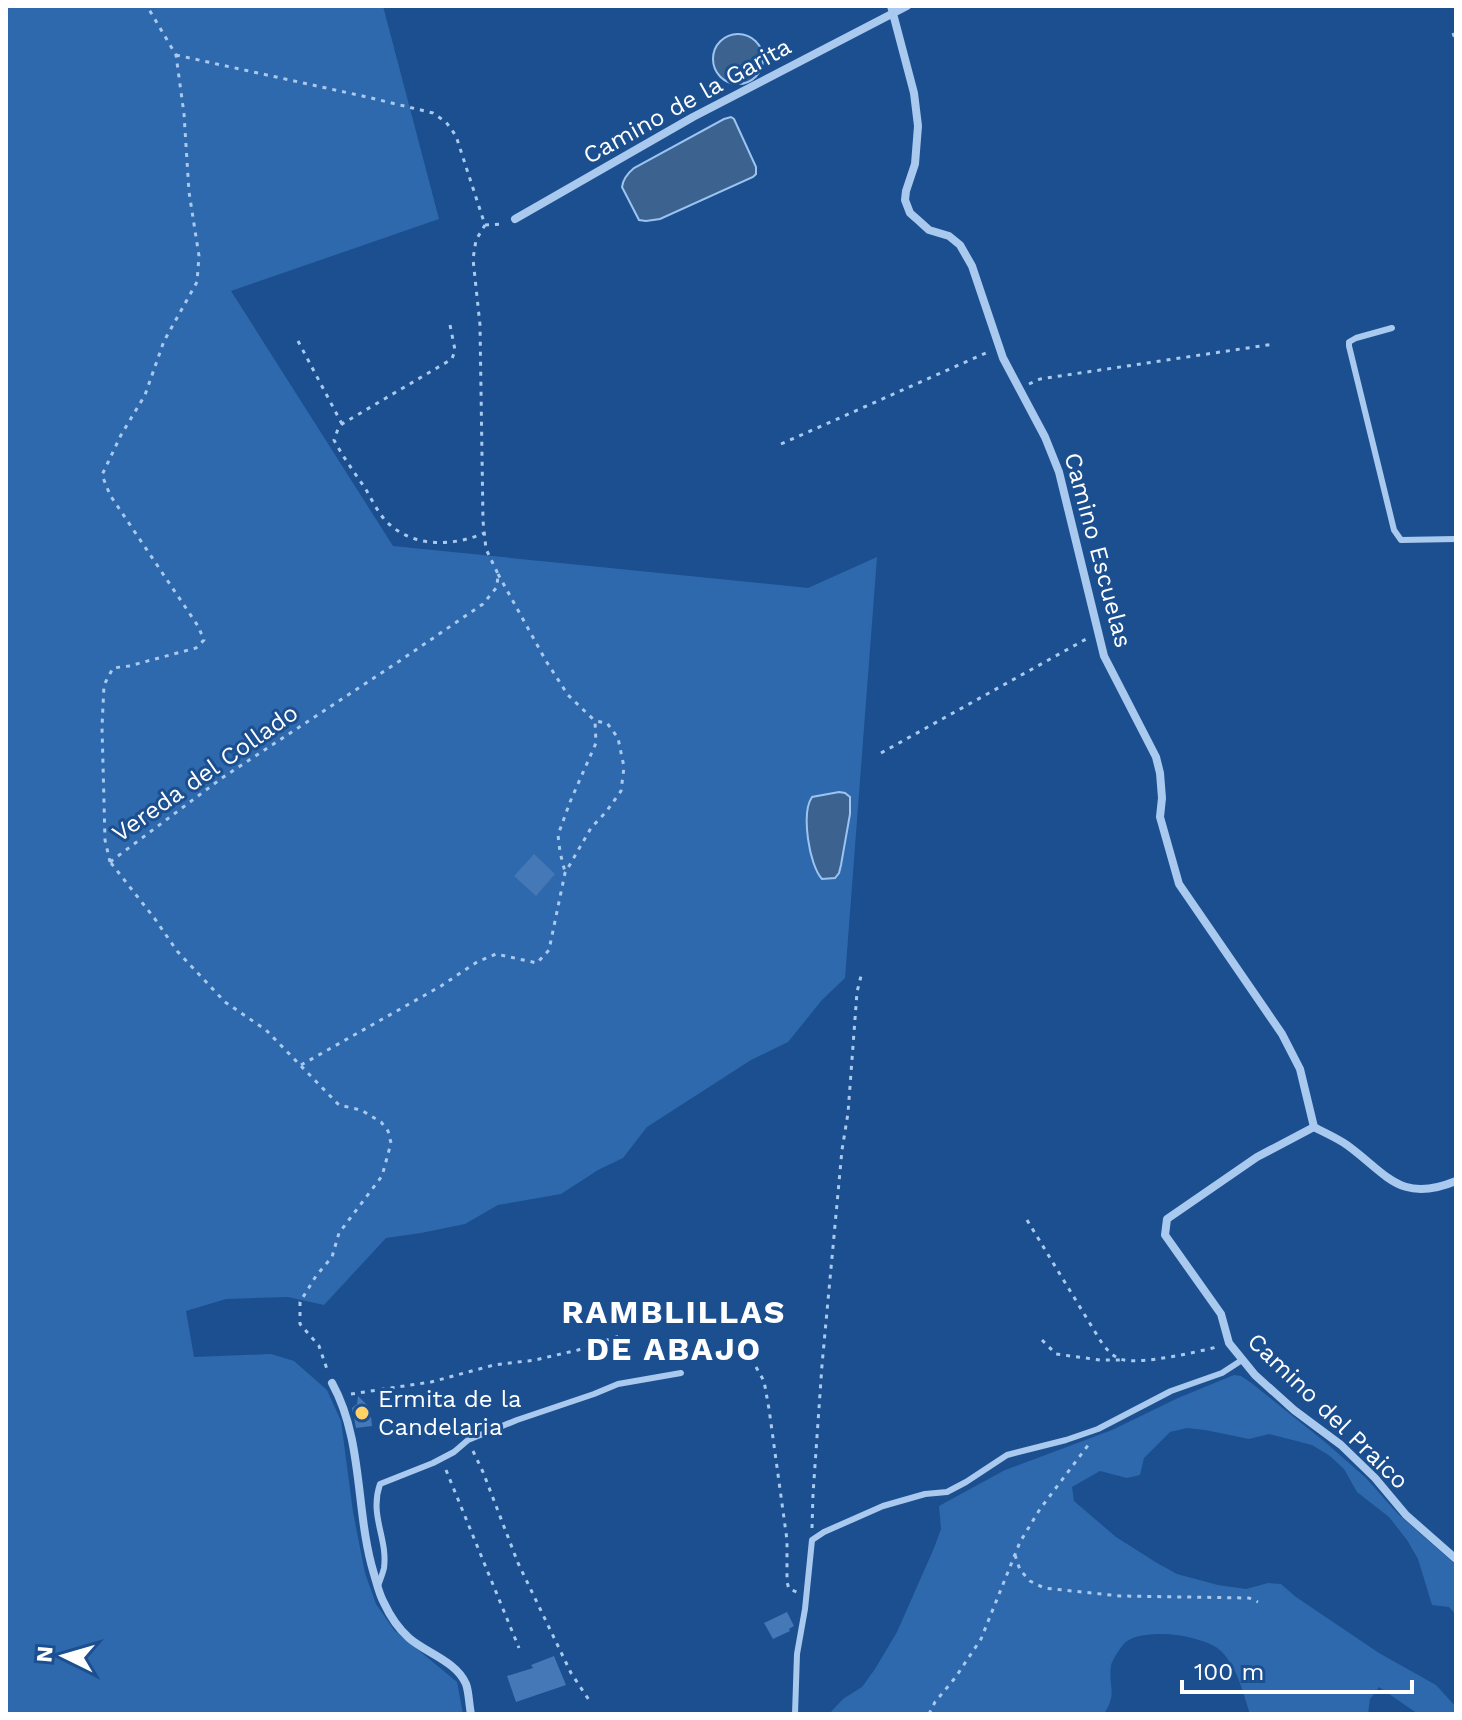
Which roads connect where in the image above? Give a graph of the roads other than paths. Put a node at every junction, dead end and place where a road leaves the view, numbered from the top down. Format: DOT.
graph roads {
  1 [pos="907,6"];
  2 [pos="893,10"];
  3 [pos="515,219"];
  4 [pos="1392,328"];
  5 [pos="1456,539"];
  6 [pos="1314,1127"];
  7 [pos="1456,1181"];
  8 [pos="1242,1360"];
  9 [pos="681,1373"];
  10 [pos="332,1383"];
  11 [pos="1456,1559"];
  12 [pos="378,1586"];
  13 [pos="471,1714"];
  14 [pos="795,1714"];
  1 -- 2 [label="street, Camino de la Garita"];
  2 -- 3 [label="street, Camino de la Garita"];
  2 -- 6 [label="street, Camino Escuelas"];
  4 -- 5 [label="lane"];
  6 -- 7 [label="street"];
  6 -- 8 [label="street, Camino del Praico"];
  8 -- 11 [label="street, Camino del Praico"];
  8 -- 14 [label="lane"];
  9 -- 12 [label="lane"];
  10 -- 12 [label="street"];
  12 -- 13 [label="street"];
}
